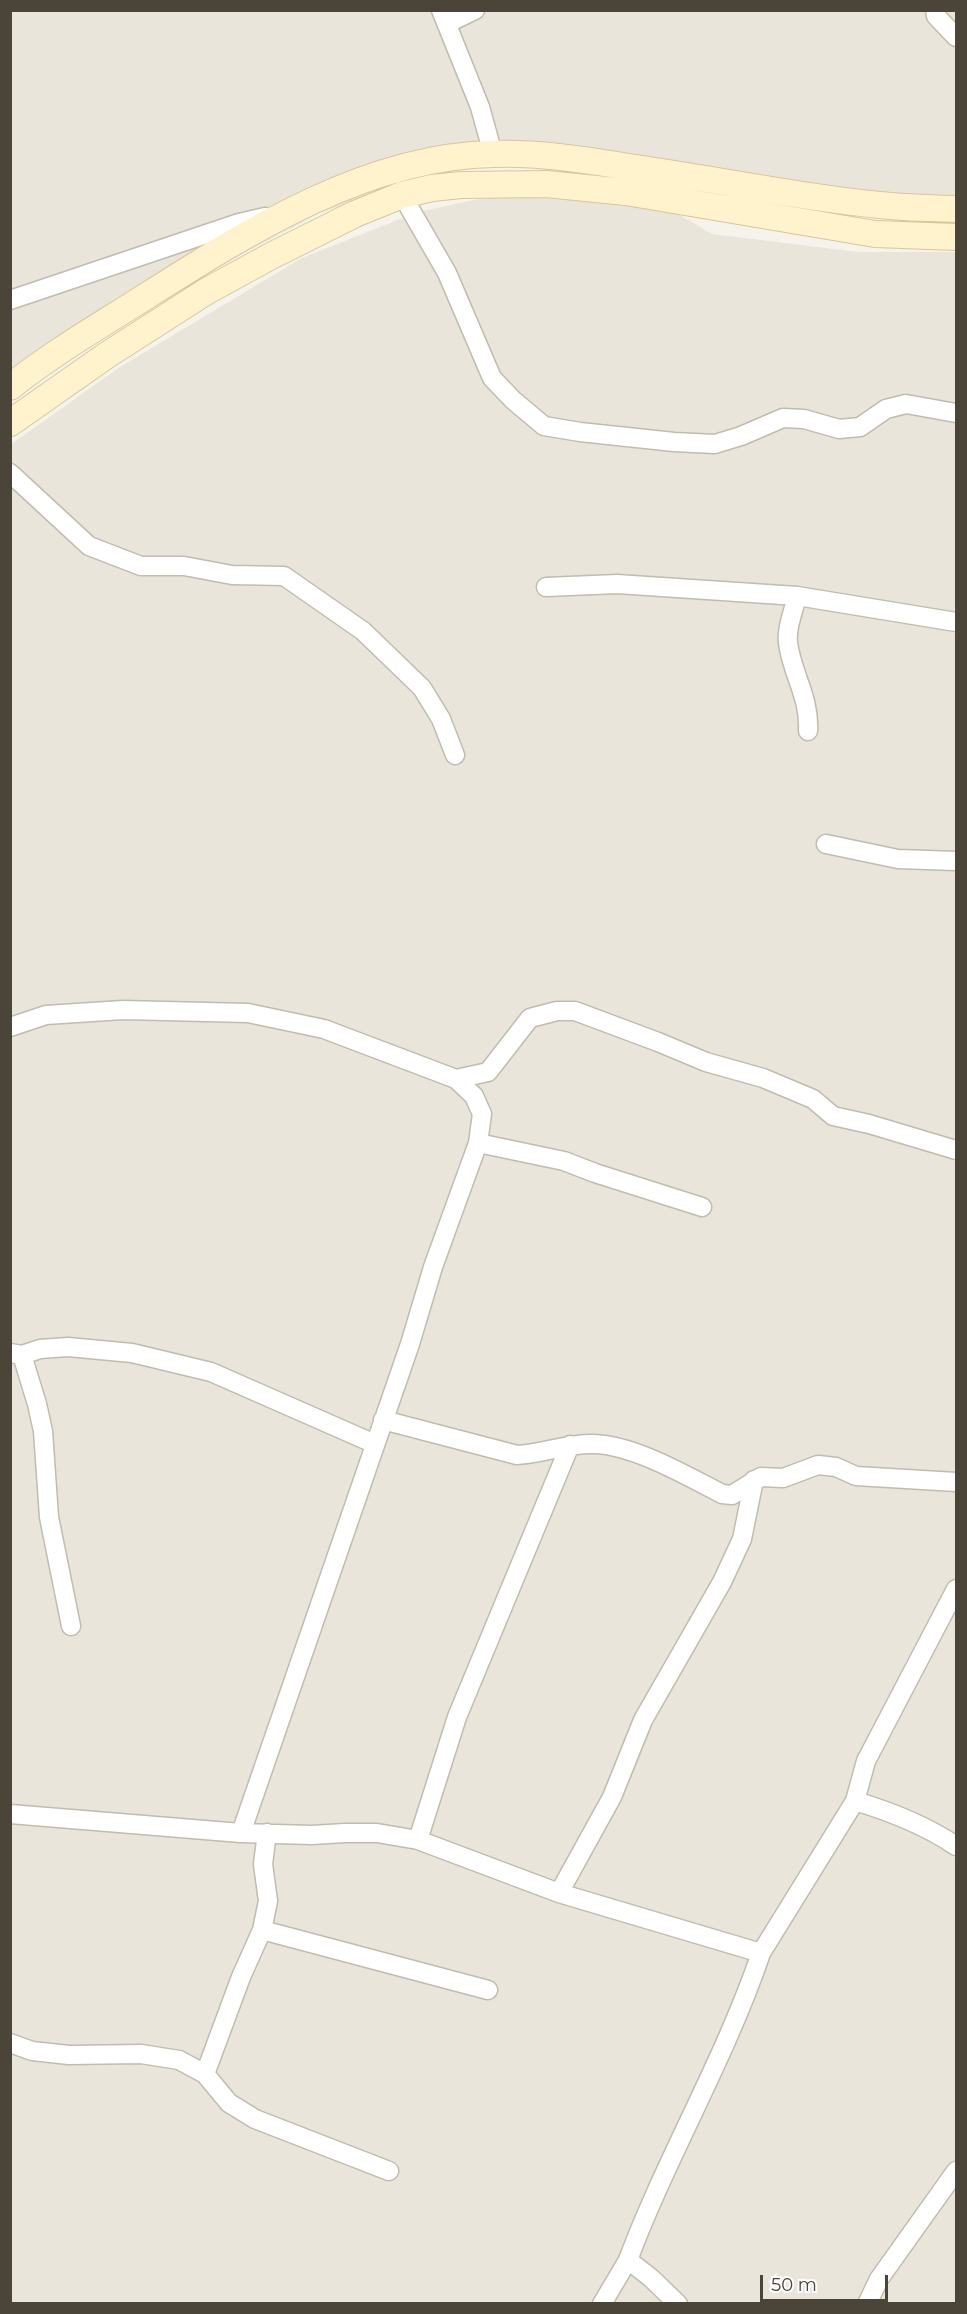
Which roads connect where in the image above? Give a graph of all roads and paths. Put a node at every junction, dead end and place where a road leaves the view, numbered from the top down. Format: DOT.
graph roads {
  1 [pos="475,10"];
  2 [pos="934,10"];
  3 [pos="444,17"];
  4 [pos="957,37"];
  5 [pos="493,153"];
  6 [pos="402,195"];
  7 [pos="308,204"];
  8 [pos="957,209"];
  9 [pos="957,237"];
  10 [pos="10,300"];
  11 [pos="10,387"];
  12 [pos="957,413"];
  13 [pos="10,423"];
  14 [pos="10,473"];
  15 [pos="546,587"];
  16 [pos="797,596"];
  17 [pos="957,622"];
  18 [pos="808,731"];
  19 [pos="455,755"];
  20 [pos="826,844"];
  21 [pos="957,861"];
  22 [pos="10,1027"];
  23 [pos="456,1079"];
  24 [pos="478,1143"];
  25 [pos="957,1150"];
  26 [pos="702,1208"];
  27 [pos="16,1354"];
  28 [pos="383,1420"];
  29 [pos="375,1444"];
  30 [pos="570,1445"];
  31 [pos="754,1480"];
  32 [pos="957,1482"];
  33 [pos="957,1589"];
  34 [pos="71,1626"];
  35 [pos="855,1801"];
  36 [pos="10,1814"];
  37 [pos="241,1833"];
  38 [pos="267,1833"];
  39 [pos="418,1840"];
  40 [pos="957,1846"];
  41 [pos="559,1893"];
  42 [pos="262,1930"];
  43 [pos="761,1953"];
  44 [pos="488,1990"];
  45 [pos="10,2043"];
  46 [pos="205,2074"];
  47 [pos="388,2171"];
  48 [pos="957,2171"];
  49 [pos="628,2260"];
  50 [pos="602,2304"];
  51 [pos="678,2304"];
  52 [pos="867,2304"];
  1 -- 3 [label="street"];
  2 -- 4 [label="street"];
  3 -- 5 [label="street"];
  5 -- 7 [label="street"];
  5 -- 8 [label="street"];
  6 -- 9 [label="street"];
  6 -- 12 [label="street"];
  6 -- 13 [label="street"];
  7 -- 10 [label="street"];
  7 -- 11 [label="street"];
  14 -- 19 [label="street"];
  15 -- 16 [label="street"];
  16 -- 17 [label="street"];
  16 -- 18 [label="street"];
  20 -- 21 [label="street"];
  22 -- 23 [label="street"];
  23 -- 24 [label="street"];
  23 -- 25 [label="street"];
  24 -- 26 [label="street"];
  24 -- 28 [label="street"];
  27 -- 29 [label="street"];
  27 -- 34 [label="street"];
  28 -- 29 [label="street"];
  28 -- 30 [label="street"];
  29 -- 37 [label="street"];
  30 -- 31 [label="street"];
  30 -- 39 [label="street"];
  31 -- 32 [label="street"];
  31 -- 41 [label="street"];
  33 -- 35 [label="street"];
  35 -- 40 [label="street"];
  35 -- 43 [label="street"];
  36 -- 37 [label="street"];
  37 -- 38 [label="street"];
  38 -- 39 [label="street"];
  38 -- 42 [label="street"];
  39 -- 41 [label="street"];
  41 -- 43 [label="street"];
  42 -- 44 [label="street"];
  42 -- 46 [label="street"];
  43 -- 49 [label="street"];
  45 -- 46 [label="street"];
  46 -- 47 [label="street"];
  48 -- 52 [label="street"];
  49 -- 50 [label="street"];
  49 -- 51 [label="street"];
}
